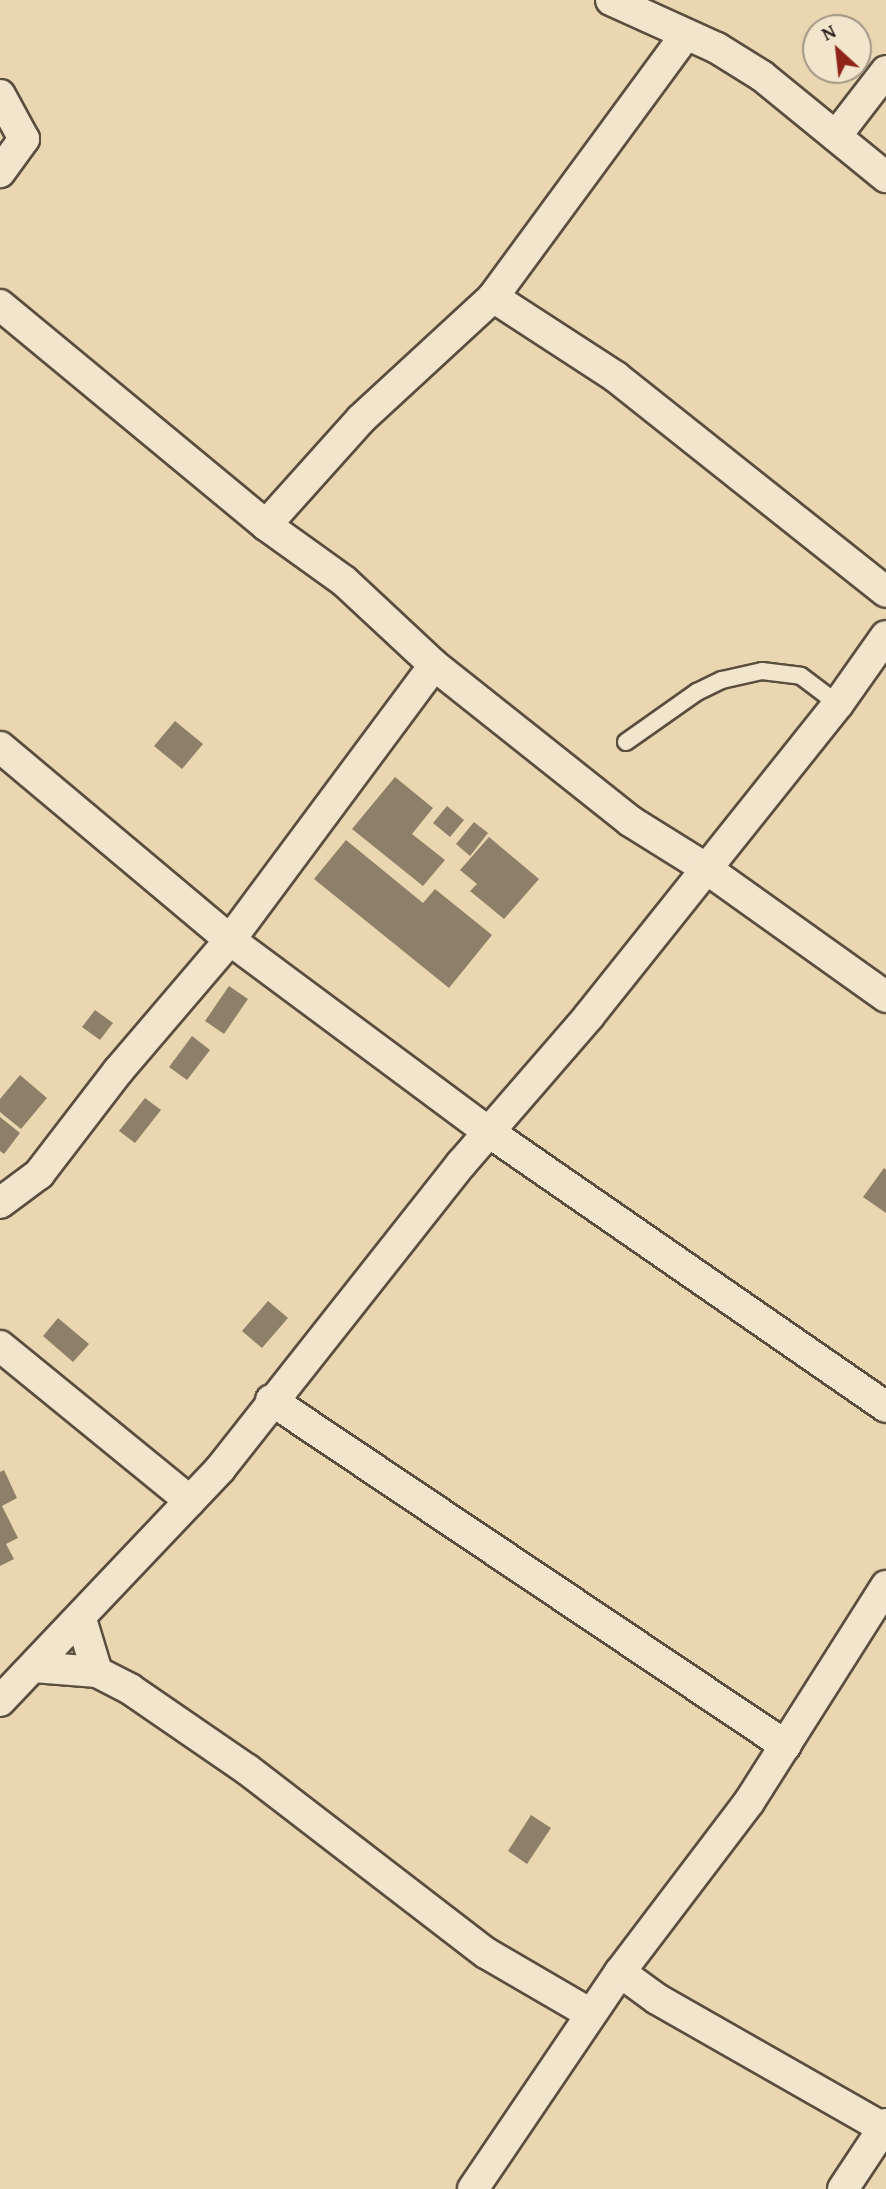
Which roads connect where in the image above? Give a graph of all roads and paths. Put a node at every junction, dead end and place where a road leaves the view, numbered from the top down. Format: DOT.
graph roads {
  1 [pos="611,0"];
  2 [pos="635,6"];
  3 [pos="684,37"];
  4 [pos="886,71"];
  5 [pos="0,95"];
  6 [pos="836,136"];
  7 [pos="0,172"];
  8 [pos="886,177"];
  9 [pos="493,297"];
  10 [pos="0,305"];
  11 [pos="266,525"];
  12 [pos="886,592"];
  13 [pos="886,636"];
  14 [pos="434,665"];
  15 [pos="838,704"];
  16 [pos="626,742"];
  17 [pos="0,747"];
  18 [pos="704,867"];
  19 [pos="230,940"];
  20 [pos="886,997"];
  21 [pos="489,1132"];
  22 [pos="2,1196"];
  23 [pos="0,1346"];
  24 [pos="271,1400"];
  25 [pos="886,1407"];
  26 [pos="190,1501"];
  27 [pos="886,1586"];
  28 [pos="81,1619"];
  29 [pos="34,1667"];
  30 [pos="97,1672"];
  31 [pos="0,1700"];
  32 [pos="786,1746"];
  33 [pos="620,1972"];
  34 [pos="591,2014"];
  35 [pos="884,2126"];
  36 [pos="473,2189"];
  37 [pos="843,2189"];
  1 -- 2 [label="street"];
  2 -- 3 [label="street"];
  3 -- 6 [label="street"];
  3 -- 9 [label="street"];
  4 -- 6 [label="street"];
  5 -- 7 [label="street"];
  6 -- 8 [label="street"];
  9 -- 11 [label="street"];
  9 -- 12 [label="street"];
  10 -- 11 [label="street"];
  11 -- 14 [label="street"];
  13 -- 15 [label="street"];
  14 -- 18 [label="street"];
  14 -- 19 [label="street"];
  15 -- 16 [label="lane"];
  15 -- 18 [label="street"];
  17 -- 19 [label="street"];
  18 -- 20 [label="street"];
  18 -- 21 [label="street"];
  19 -- 21 [label="street"];
  19 -- 22 [label="street"];
  21 -- 24 [label="street"];
  21 -- 25 [label="street"];
  23 -- 26 [label="street"];
  24 -- 26 [label="street"];
  24 -- 32 [label="street"];
  26 -- 28 [label="street"];
  27 -- 32 [label="street"];
  28 -- 29 [label="street"];
  28 -- 30 [label="street"];
  29 -- 30 [label="street"];
  29 -- 31 [label="street"];
  30 -- 34 [label="street"];
  32 -- 33 [label="street"];
  33 -- 34 [label="street"];
  33 -- 35 [label="street"];
  34 -- 36 [label="street"];
  35 -- 37 [label="street"];
}
